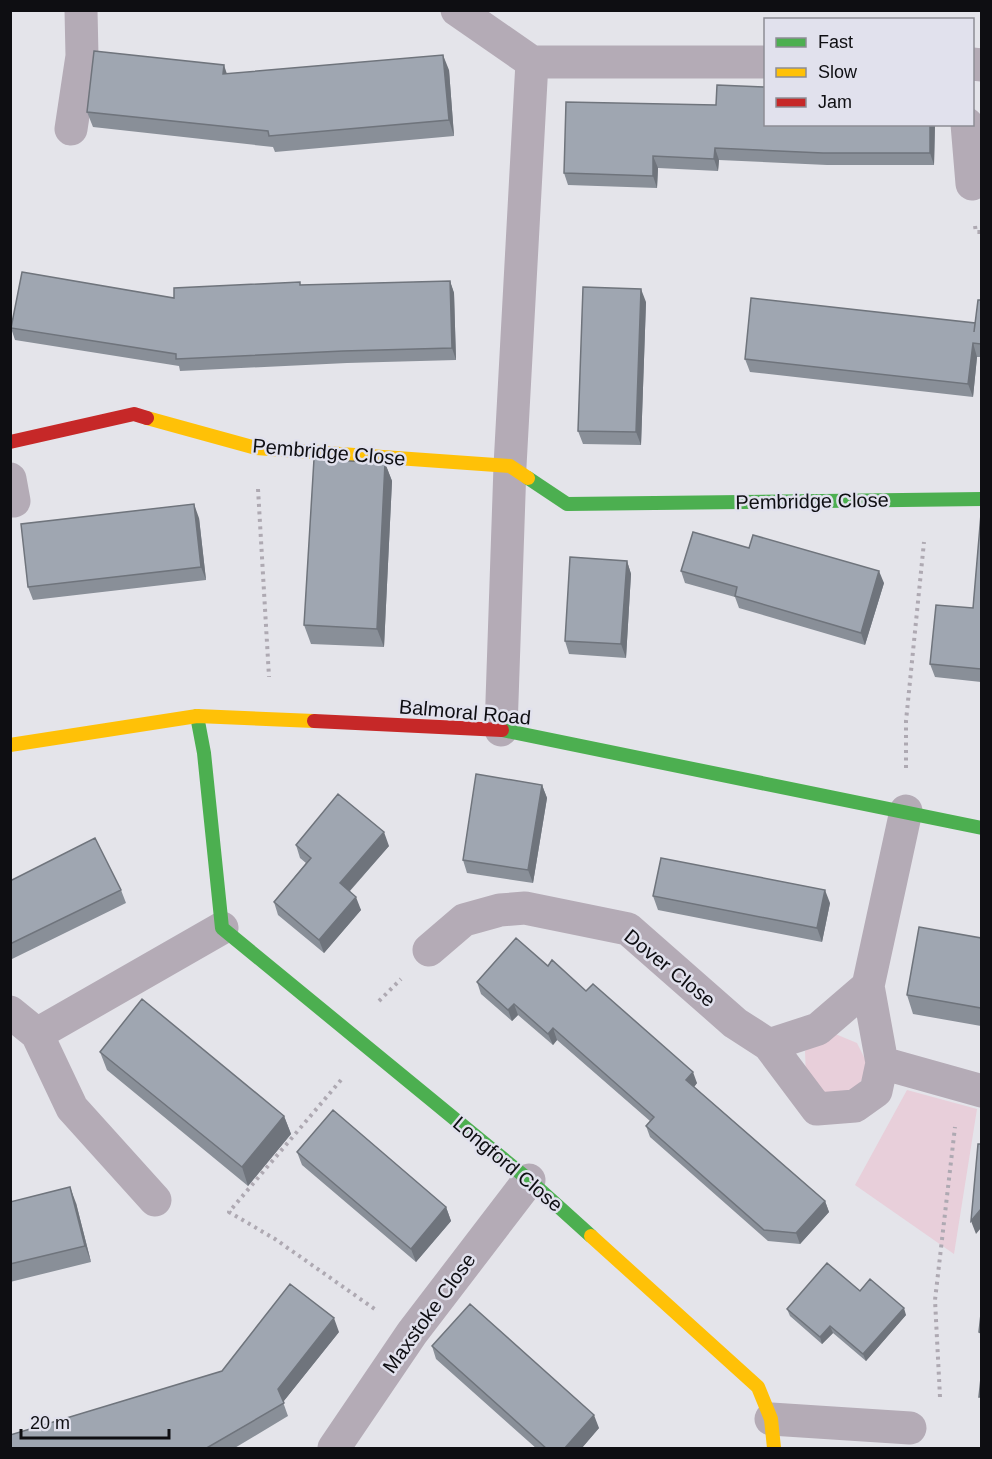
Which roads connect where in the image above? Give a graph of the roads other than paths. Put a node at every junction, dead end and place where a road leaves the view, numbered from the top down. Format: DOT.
graph roads {
  1 [pos="81,10"];
  2 [pos="457,10"];
  3 [pos="532,62"];
  4 [pos="764,62"];
  5 [pos="967,126"];
  6 [pos="71,129"];
  7 [pos="972,184"];
  8 [pos="10,442"];
  9 [pos="510,466"];
  10 [pos="981,499"];
  11 [pos="197,716"];
  12 [pos="501,730"];
  13 [pos="10,745"];
  14 [pos="906,811"];
  15 [pos="981,828"];
  16 [pos="222,928"];
  17 [pos="429,950"];
  18 [pos="868,986"];
  19 [pos="10,1012"];
  20 [pos="36,1034"];
  21 [pos="769,1045"];
  22 [pos="882,1063"];
  23 [pos="971,1088"];
  24 [pos="529,1180"];
  25 [pos="155,1200"];
  26 [pos="910,1428"];
  27 [pos="772,1434"];
  28 [pos="334,1449"];
  1 -- 6 [label="street"];
  2 -- 3 [label="street"];
  3 -- 4 [label="street"];
  3 -- 9 [label="street"];
  5 -- 7 [label="street"];
  8 -- 9 [label="street, Pembridge Close"];
  9 -- 10 [label="street, Pembridge Close"];
  9 -- 12 [label="street"];
  11 -- 12 [label="street, Balmoral Road"];
  11 -- 13 [label="street, Balmoral Road"];
  11 -- 16 [label="street"];
  12 -- 14 [label="street, Balmoral Road"];
  14 -- 15 [label="street, Balmoral Road"];
  14 -- 18 [label="street, Dover Close"];
  16 -- 20 [label="street"];
  16 -- 24 [label="street, Longford Close"];
  17 -- 21 [label="street, Dover Close"];
  18 -- 21 [label="street"];
  18 -- 22 [label="street, Dover Close"];
  19 -- 20 [label="street"];
  20 -- 25 [label="street"];
  21 -- 22 [label="street, Dover Close"];
  22 -- 23 [label="street"];
  24 -- 27 [label="street, Longford Close"];
  24 -- 28 [label="street, Maxstoke Close"];
  26 -- 27 [label="street, Longford Close"];
}
